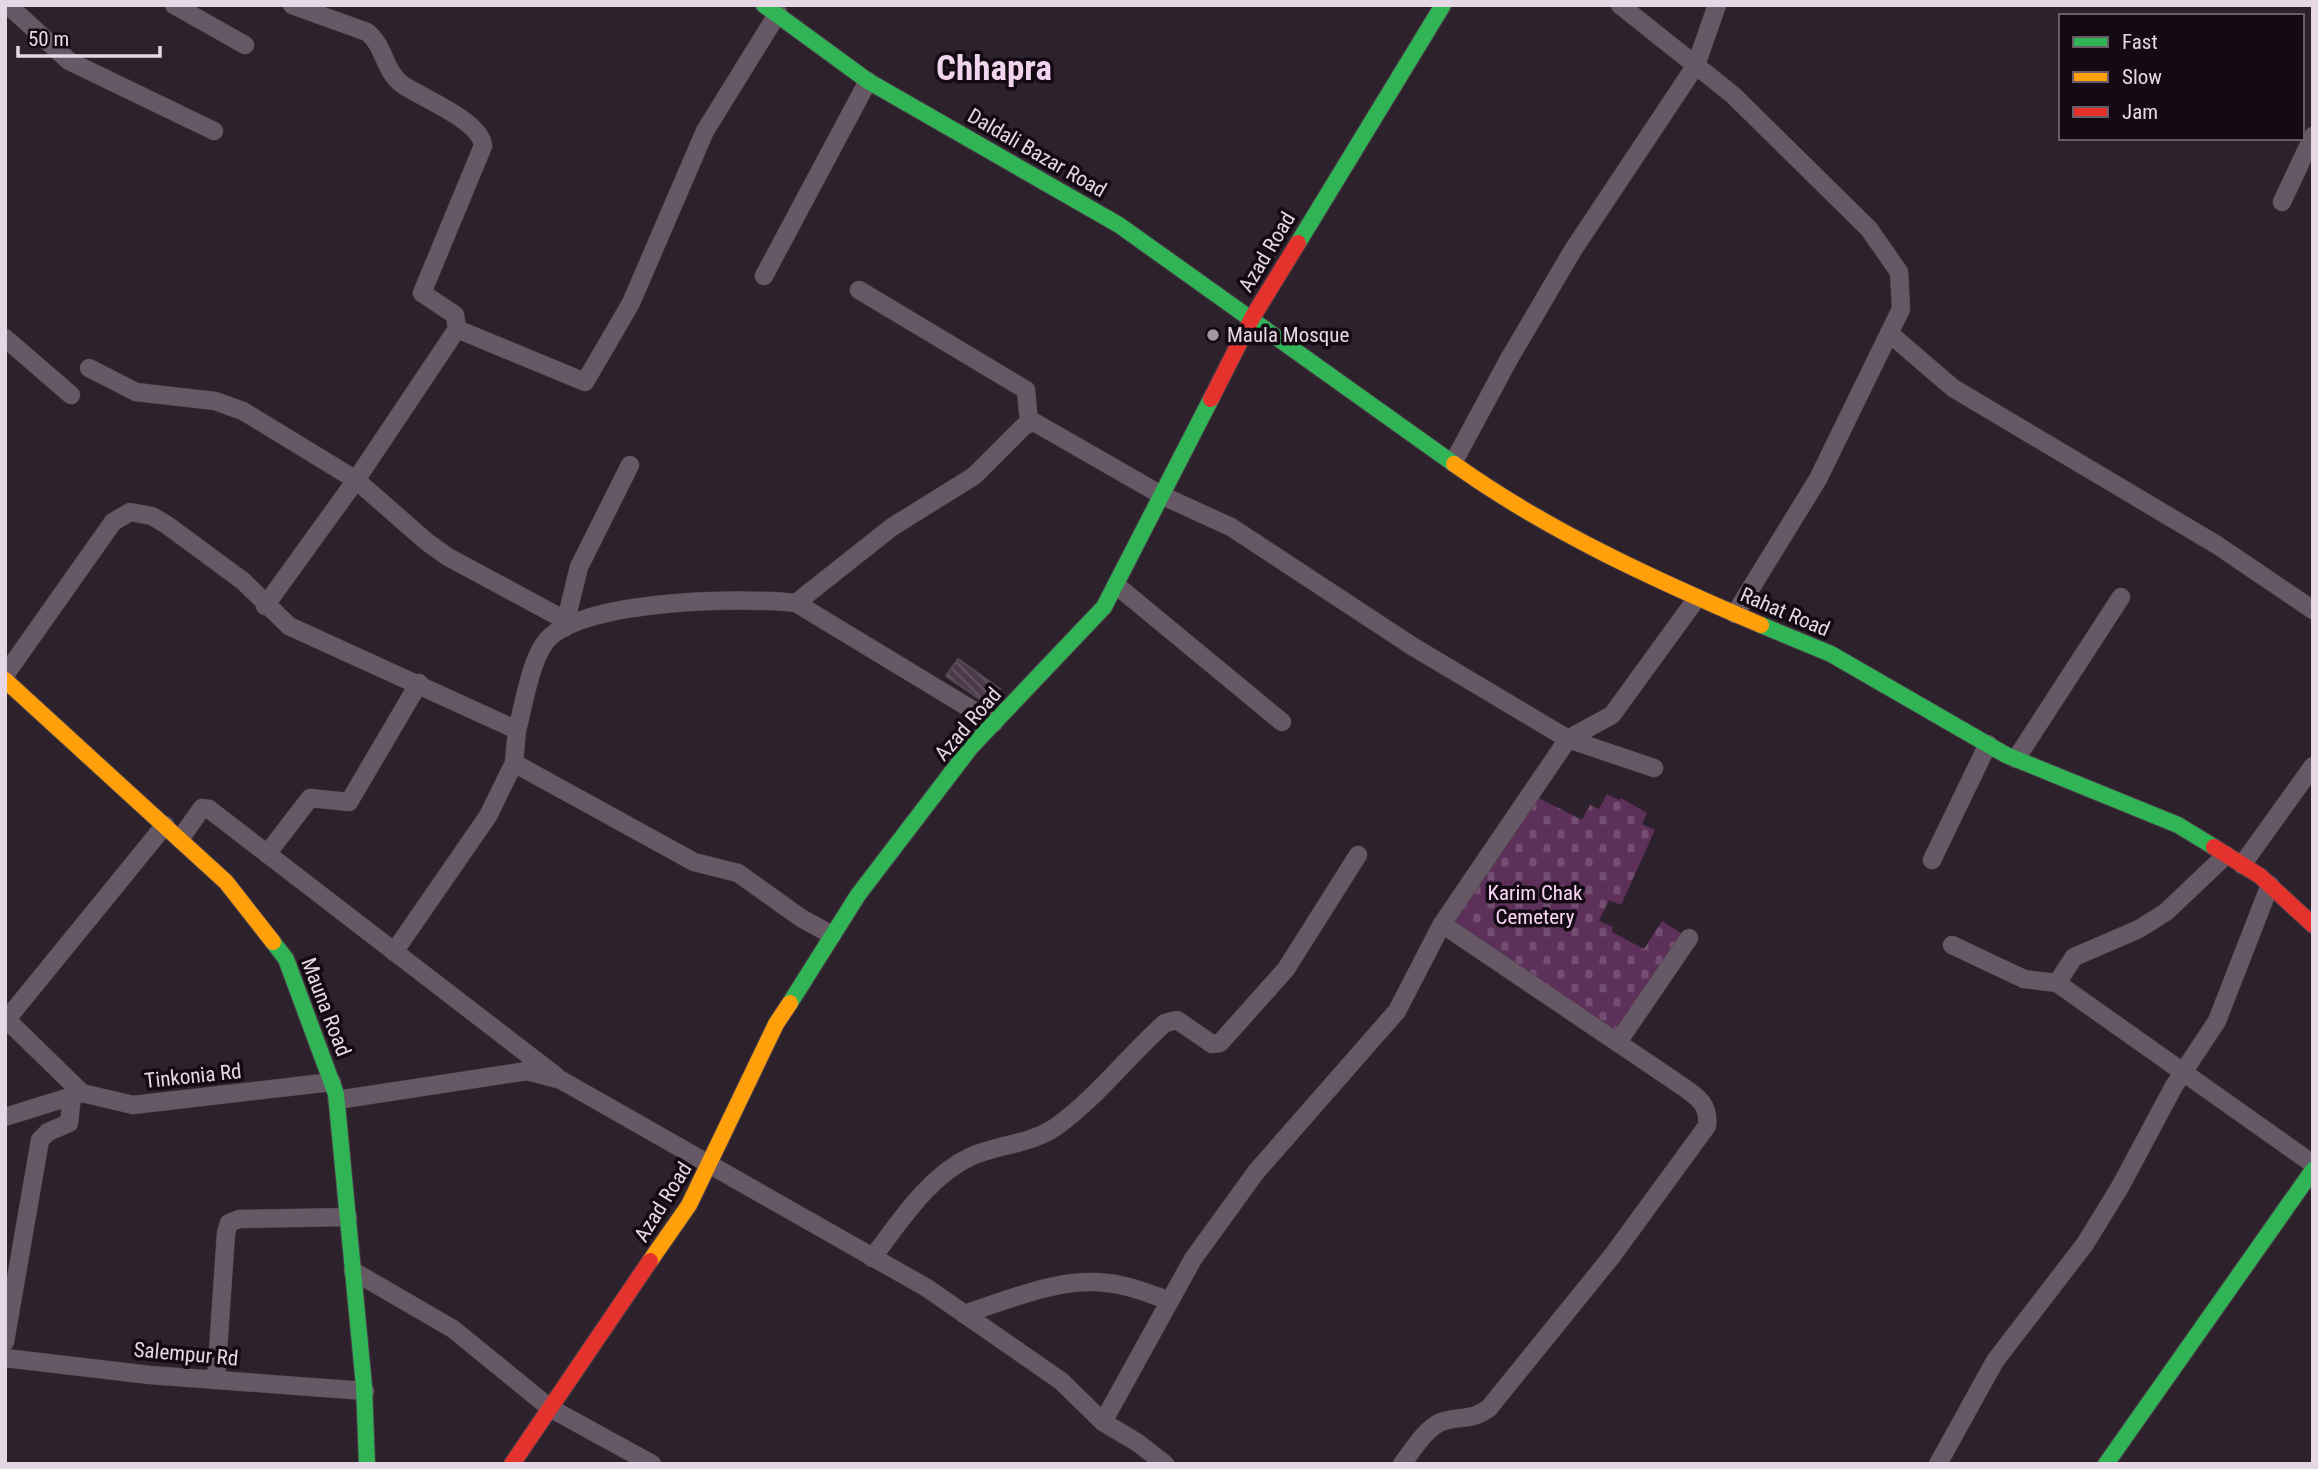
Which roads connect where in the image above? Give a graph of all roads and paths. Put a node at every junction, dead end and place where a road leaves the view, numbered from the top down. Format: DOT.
graph roads {
  1 [pos="8,5"];
  2 [pos="174,5"];
  3 [pos="292,5"];
  4 [pos="1443,5"];
  5 [pos="1717,5"];
  6 [pos="1622,6"];
  7 [pos="780,11"];
  8 [pos="245,45"];
  9 [pos="1696,65"];
  10 [pos="868,81"];
  11 [pos="214,131"];
  12 [pos="2313,136"];
  13 [pos="2283,202"];
  14 [pos="764,276"];
  15 [pos="859,290"];
  16 [pos="1252,318"];
  17 [pos="457,329"];
  18 [pos="1889,333"];
  19 [pos="5,338"];
  20 [pos="89,368"];
  21 [pos="71,395"];
  22 [pos="1030,422"];
  23 [pos="1453,463"];
  24 [pos="630,464"];
  25 [pos="356,480"];
  26 [pos="1163,496"];
  27 [pos="1116,585"];
  28 [pos="2121,597"];
  29 [pos="1697,598"];
  30 [pos="796,603"];
  31 [pos="265,606"];
  32 [pos="2313,610"];
  33 [pos="1735,614"];
  34 [pos="565,624"];
  35 [pos="5,677"];
  36 [pos="419,684"];
  37 [pos="1282,722"];
  38 [pos="994,723"];
  39 [pos="517,730"];
  40 [pos="1568,739"];
  41 [pos="1988,744"];
  42 [pos="2016,759"];
  43 [pos="514,763"];
  44 [pos="2313,766"];
  45 [pos="1654,768"];
  46 [pos="165,825"];
  47 [pos="180,839"];
  48 [pos="267,854"];
  49 [pos="1358,855"];
  50 [pos="2226,855"];
  51 [pos="1932,860"];
  52 [pos="2242,865"];
  53 [pos="2270,885"];
  54 [pos="1442,924"];
  55 [pos="2313,925"];
  56 [pos="832,935"];
  57 [pos="1689,938"];
  58 [pos="1952,945"];
  59 [pos="394,952"];
  60 [pos="2057,983"];
  61 [pos="6,1019"];
  62 [pos="1618,1042"];
  63 [pos="2183,1072"];
  64 [pos="561,1080"];
  65 [pos="332,1082"];
  66 [pos="77,1094"];
  67 [pos="337,1100"];
  68 [pos="5,1117"];
  69 [pos="2313,1164"];
  70 [pos="710,1167"];
  71 [pos="2313,1170"];
  72 [pos="348,1217"];
  73 [pos="872,1258"];
  74 [pos="353,1270"];
  75 [pos="1170,1301"];
  76 [pos="964,1314"];
  77 [pos="5,1342"];
  78 [pos="5,1358"];
  79 [pos="216,1380"];
  80 [pos="365,1391"];
  81 [pos="550,1408"];
  82 [pos="1103,1422"];
  83 [pos="367,1464"];
  84 [pos="512,1464"];
  85 [pos="652,1464"];
  86 [pos="1165,1464"];
  87 [pos="1402,1464"];
  88 [pos="1938,1464"];
  89 [pos="2106,1464"];
  1 -- 11 [label="street"];
  2 -- 8 [label="street"];
  3 -- 17 [label="street"];
  4 -- 16 [label="street, Azad Road"];
  5 -- 9 [label="street"];
  6 -- 9 [label="street"];
  7 -- 10 [label="street, Daldali Bazar Road"];
  7 -- 17 [label="street"];
  9 -- 18 [label="street"];
  9 -- 23 [label="street"];
  10 -- 14 [label="street"];
  10 -- 16 [label="street, Daldali Bazar Road"];
  12 -- 13 [label="street"];
  15 -- 22 [label="street"];
  16 -- 23 [label="street, Rahat Road"];
  16 -- 26 [label="street, Azad Road"];
  17 -- 25 [label="street"];
  18 -- 32 [label="street"];
  18 -- 33 [label="street"];
  19 -- 21 [label="street"];
  20 -- 25 [label="street"];
  22 -- 26 [label="street"];
  22 -- 30 [label="street"];
  23 -- 29 [label="street, Rahat Road"];
  24 -- 34 [label="street"];
  25 -- 31 [label="street"];
  25 -- 34 [label="street"];
  26 -- 27 [label="street, Azad Road"];
  26 -- 40 [label="street"];
  27 -- 37 [label="street"];
  27 -- 38 [label="street, Azad Road"];
  28 -- 42 [label="street"];
  29 -- 33 [label="street, Rahat Road"];
  29 -- 40 [label="street"];
  30 -- 34 [label="street"];
  30 -- 38 [label="street"];
  31 -- 35 [label="street"];
  31 -- 36 [label="street"];
  33 -- 41 [label="street, Rahat Road"];
  34 -- 39 [label="street"];
  35 -- 46 [label="street, Mauna Road"];
  36 -- 39 [label="street"];
  36 -- 48 [label="street"];
  38 -- 56 [label="street, Azad Road"];
  39 -- 43 [label="street"];
  40 -- 45 [label="street"];
  40 -- 54 [label="street"];
  41 -- 42 [label="street, Rahat Road"];
  41 -- 51 [label="street"];
  42 -- 50 [label="street, Rahat Road"];
  43 -- 56 [label="street"];
  43 -- 59 [label="street"];
  44 -- 52 [label="street"];
  46 -- 47 [label="street, Mauna Road"];
  46 -- 61 [label="street"];
  47 -- 48 [label="street"];
  47 -- 65 [label="street, Mauna Road"];
  48 -- 59 [label="street"];
  49 -- 73 [label="street"];
  50 -- 52 [label="street, Rahat Road"];
  50 -- 60 [label="street"];
  52 -- 53 [label="street, Rahat Road"];
  53 -- 55 [label="street, Rahat Road"];
  53 -- 63 [label="street"];
  54 -- 62 [label="street"];
  54 -- 75 [label="street"];
  56 -- 70 [label="street, Azad Road"];
  57 -- 62 [label="street"];
  58 -- 60 [label="street"];
  59 -- 64 [label="street"];
  60 -- 63 [label="street"];
  61 -- 66 [label="street"];
  62 -- 87 [label="street"];
  63 -- 69 [label="street"];
  63 -- 88 [label="street"];
  64 -- 67 [label="street"];
  64 -- 70 [label="street"];
  65 -- 66 [label="street, Tinkonia Rd"];
  65 -- 67 [label="street, Mauna Road"];
  66 -- 68 [label="street"];
  66 -- 77 [label="street"];
  67 -- 72 [label="street, Mauna Road"];
  70 -- 73 [label="street"];
  70 -- 81 [label="street, Azad Road"];
  71 -- 89 [label="street"];
  72 -- 74 [label="street, Mauna Road"];
  72 -- 79 [label="street"];
  73 -- 76 [label="street"];
  74 -- 80 [label="street, Mauna Road"];
  74 -- 81 [label="street"];
  75 -- 76 [label="street"];
  75 -- 82 [label="street"];
  76 -- 82 [label="street"];
  78 -- 79 [label="street, Salempur Rd"];
  79 -- 80 [label="street, Salempur Rd"];
  80 -- 83 [label="street, Mauna Road"];
  81 -- 84 [label="street, Azad Road"];
  81 -- 85 [label="street"];
  82 -- 86 [label="street"];
}
